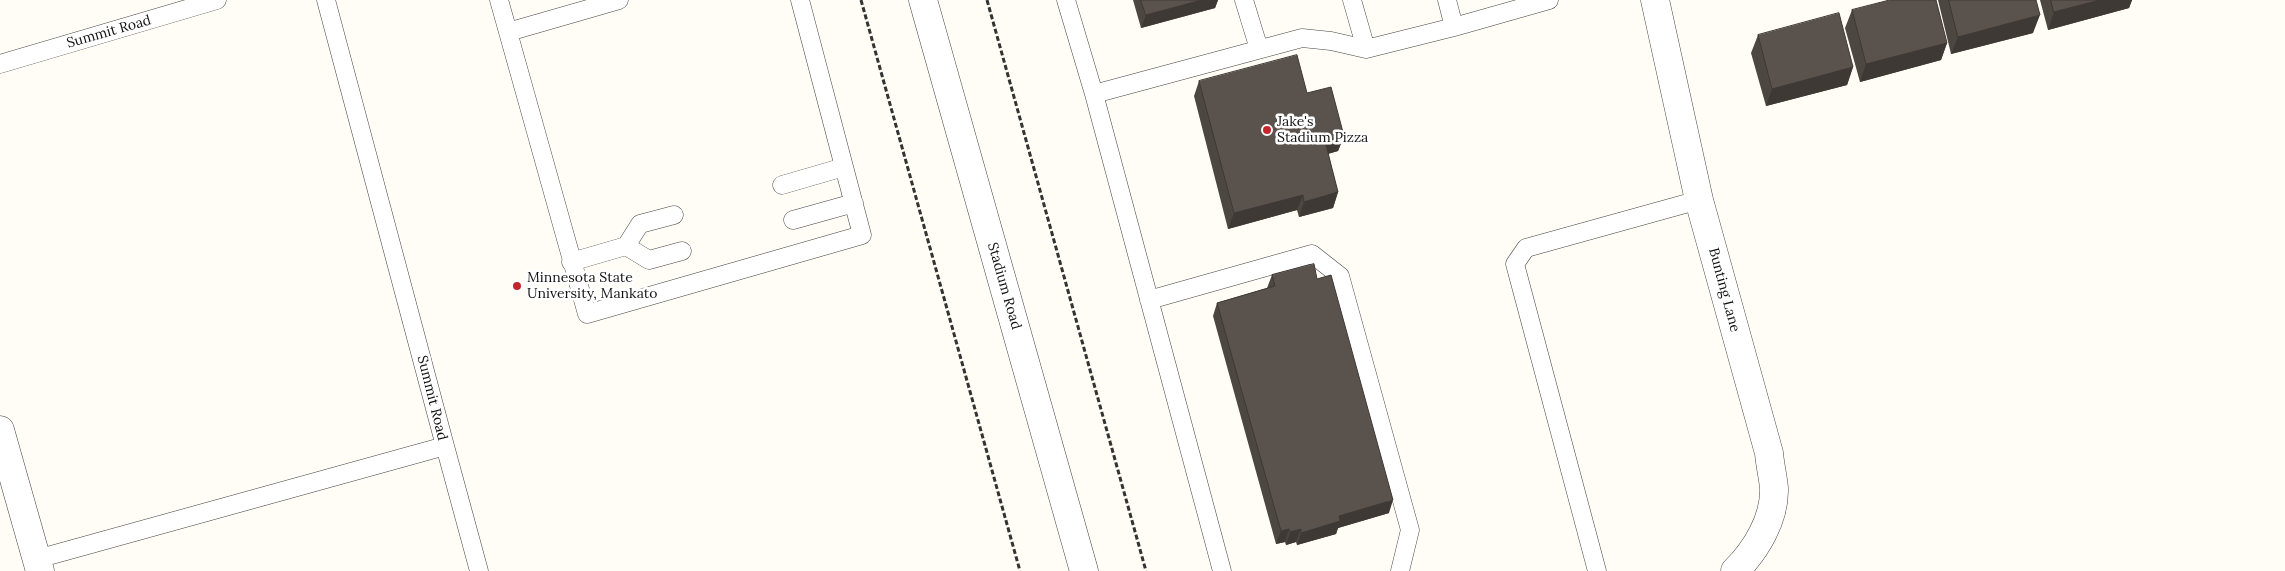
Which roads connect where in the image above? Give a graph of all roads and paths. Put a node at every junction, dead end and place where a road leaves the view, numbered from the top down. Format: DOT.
graph roads {
  1 [pos="217,0"];
  2 [pos="326,0"];
  3 [pos="499,0"];
  4 [pos="619,0"];
  5 [pos="800,0"];
  6 [pos="861,0"];
  7 [pos="923,0"];
  8 [pos="987,0"];
  9 [pos="1066,0"];
  10 [pos="1244,0"];
  11 [pos="1352,0"];
  12 [pos="1447,0"];
  13 [pos="1550,0"];
  14 [pos="1655,0"];
  15 [pos="601,3"];
  16 [pos="1454,28"];
  17 [pos="508,32"];
  18 [pos="1259,49"];
  19 [pos="1366,49"];
  20 [pos="0,64"];
  21 [pos="1094,94"];
  22 [pos="844,167"];
  23 [pos="782,185"];
  24 [pos="1699,200"];
  25 [pos="854,203"];
  26 [pos="674,215"];
  27 [pos="793,220"];
  28 [pos="626,246"];
  29 [pos="682,251"];
  30 [pos="571,262"];
  31 [pos="1149,300"];
  32 [pos="0,430"];
  33 [pos="445,446"];
  34 [pos="39,565"];
  35 [pos="479,571"];
  36 [pos="1020,571"];
  37 [pos="1084,571"];
  38 [pos="1146,571"];
  39 [pos="1222,571"];
  40 [pos="1400,571"];
  41 [pos="1597,571"];
  42 [pos="1735,571"];
  1 -- 20 [label="lane, Summit Road"];
  2 -- 33 [label="lane, Summit Road"];
  3 -- 17 [label="lane"];
  4 -- 15 [label="lane"];
  5 -- 22 [label="lane"];
  6 -- 36 [label="path"];
  7 -- 37 [label="street, Stadium Road"];
  8 -- 38 [label="path"];
  9 -- 21 [label="lane"];
  10 -- 18 [label="lane"];
  11 -- 19 [label="lane"];
  12 -- 16 [label="lane"];
  13 -- 16 [label="lane"];
  14 -- 24 [label="street, Bunting Lane"];
  15 -- 17 [label="lane"];
  16 -- 19 [label="lane"];
  17 -- 30 [label="lane"];
  18 -- 19 [label="lane"];
  18 -- 21 [label="lane"];
  21 -- 31 [label="lane"];
  22 -- 23 [label="lane"];
  22 -- 25 [label="lane"];
  24 -- 41 [label="lane"];
  24 -- 42 [label="street, Bunting Lane"];
  25 -- 27 [label="lane"];
  25 -- 30 [label="lane"];
  26 -- 28 [label="lane"];
  28 -- 29 [label="lane"];
  28 -- 30 [label="lane"];
  31 -- 39 [label="lane"];
  31 -- 40 [label="lane"];
  32 -- 34 [label="street"];
  33 -- 34 [label="lane, Summit Road"];
  33 -- 35 [label="lane"];
}
